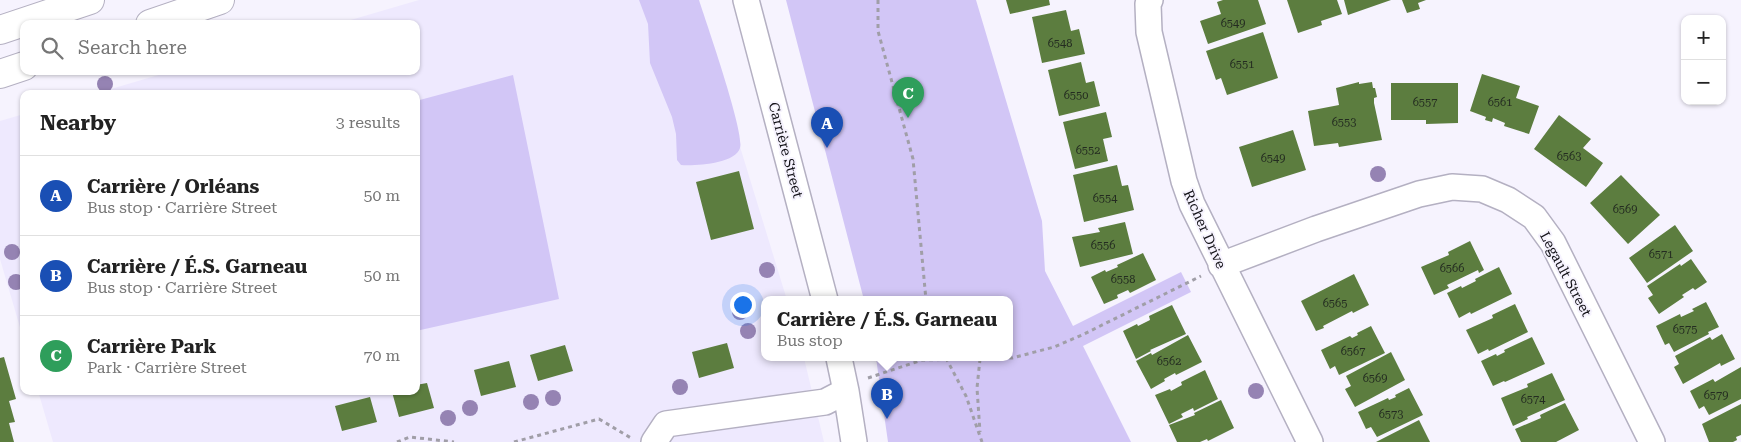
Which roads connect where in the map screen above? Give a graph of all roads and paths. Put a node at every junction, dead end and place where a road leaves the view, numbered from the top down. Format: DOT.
graph roads {
  1 [pos="90,0"];
  2 [pos="220,0"];
  3 [pos="746,0"];
  4 [pos="878,0"];
  5 [pos="1150,0"];
  6 [pos="30,20"];
  7 [pos="162,20"];
  8 [pos="20,23"];
  9 [pos="0,30"];
  10 [pos="20,67"];
  11 [pos="0,74"];
  12 [pos="1222,265"];
  13 [pos="824,296"];
  14 [pos="926,296"];
  15 [pos="1013,358"];
  16 [pos="840,361"];
  17 [pos="919,361"];
  18 [pos="947,361"];
  19 [pos="980,361"];
  20 [pos="845,387"];
  21 [pos="643,440"];
  22 [pos="981,440"];
  23 [pos="397,442"];
  24 [pos="454,442"];
  25 [pos="514,442"];
  26 [pos="854,442"];
  27 [pos="1310,442"];
  28 [pos="1652,442"];
  1 -- 6 [label="main road"];
  2 -- 7 [label="main road"];
  3 -- 13 [label="street, Carrière Street"];
  4 -- 14 [label="path"];
  5 -- 12 [label="street, Richer Drive"];
  8 -- 9 [label="main road"];
  10 -- 11 [label="main road"];
  12 -- 15 [label="path"];
  12 -- 27 [label="street, Richer Drive"];
  12 -- 28 [label="street, Legault Street"];
  16 -- 20 [label="street"];
  17 -- 20 [label="path"];
  18 -- 22 [label="path"];
  19 -- 22 [label="path"];
  20 -- 21 [label="street"];
  20 -- 26 [label="street"];
  21 -- 25 [label="path"];
  23 -- 24 [label="path"];
}
